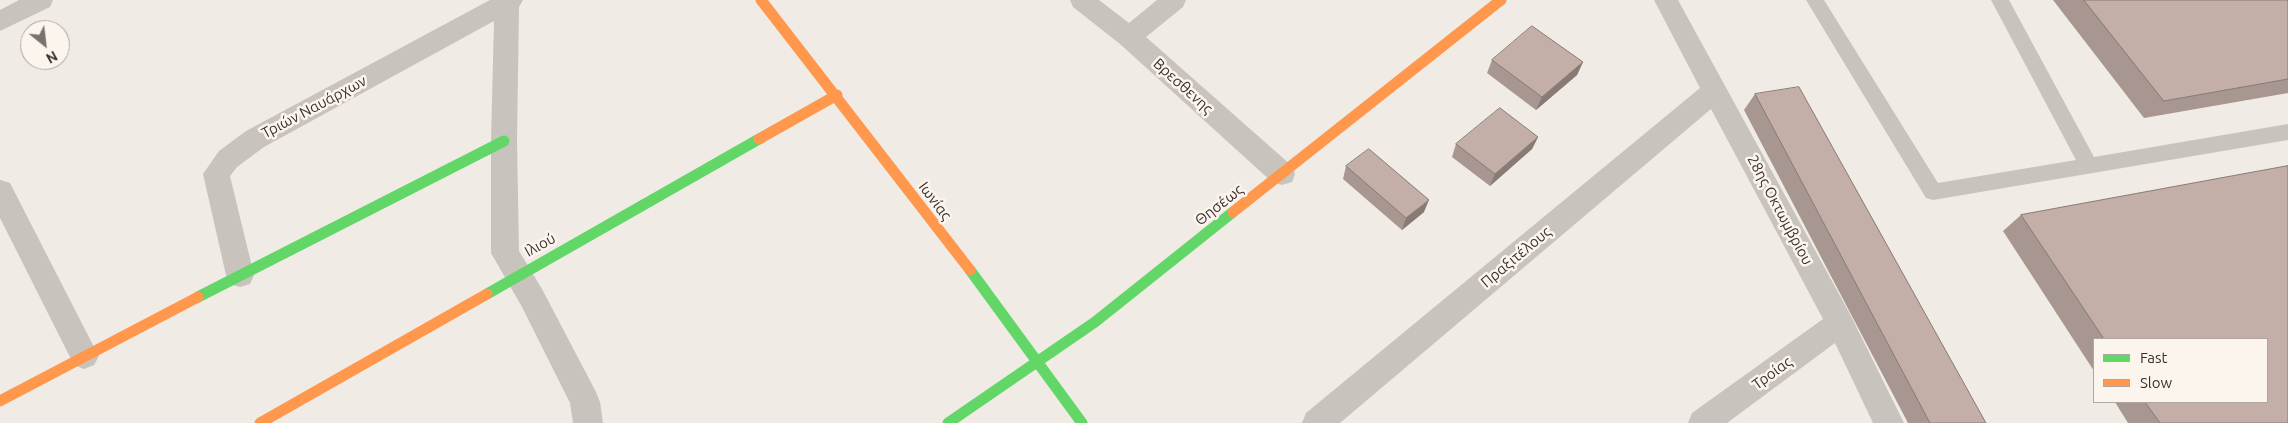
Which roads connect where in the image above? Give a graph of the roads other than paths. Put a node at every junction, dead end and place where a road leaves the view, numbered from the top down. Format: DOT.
graph roads {
  1 [pos="41,0"];
  2 [pos="761,0"];
  3 [pos="1082,0"];
  4 [pos="1174,0"];
  5 [pos="1501,0"];
  6 [pos="1666,0"];
  7 [pos="2000,0"];
  8 [pos="509,1"];
  9 [pos="1820,1"];
  10 [pos="0,21"];
  11 [pos="1129,37"];
  12 [pos="1715,91"];
  13 [pos="837,96"];
  14 [pos="2288,132"];
  15 [pos="504,141"];
  16 [pos="2089,166"];
  17 [pos="1282,174"];
  18 [pos="0,191"];
  19 [pos="240,275"];
  20 [pos="517,275"];
  21 [pos="1840,323"];
  22 [pos="84,356"];
  23 [pos="1038,362"];
  24 [pos="0,401"];
  25 [pos="260,423"];
  26 [pos="588,423"];
  27 [pos="948,423"];
  28 [pos="1082,423"];
  29 [pos="1317,423"];
  30 [pos="1703,423"];
  31 [pos="1889,423"];
  1 -- 10 [label="street"];
  2 -- 13 [label="street, Ιωνίας"];
  3 -- 11 [label="street, Βρεσθενης"];
  4 -- 11 [label="street"];
  5 -- 17 [label="street, Θησέως"];
  6 -- 12 [label="street, 28ης Οκτωμβρίου"];
  7 -- 16 [label="lane"];
  8 -- 15 [label="street"];
  8 -- 19 [label="street, Τριών Ναυάρχων"];
  9 -- 16 [label="lane"];
  11 -- 17 [label="street, Βρεσθενης"];
  12 -- 21 [label="street, 28ης Οκτωμβρίου"];
  12 -- 29 [label="street, Πραξιτέλους"];
  13 -- 20 [label="street, Ιλιού"];
  13 -- 23 [label="street, Ιωνίας"];
  14 -- 16 [label="lane"];
  15 -- 19 [label="street"];
  15 -- 20 [label="street"];
  17 -- 23 [label="street, Θησέως"];
  18 -- 22 [label="street"];
  19 -- 22 [label="street"];
  20 -- 25 [label="street, Ιλιού"];
  20 -- 26 [label="street"];
  21 -- 30 [label="street, Τροίας"];
  21 -- 31 [label="street, 28ης Οκτωμβρίου"];
  22 -- 24 [label="street"];
  23 -- 27 [label="street, Θησέως"];
  23 -- 28 [label="street, Ιωνίας"];
}
